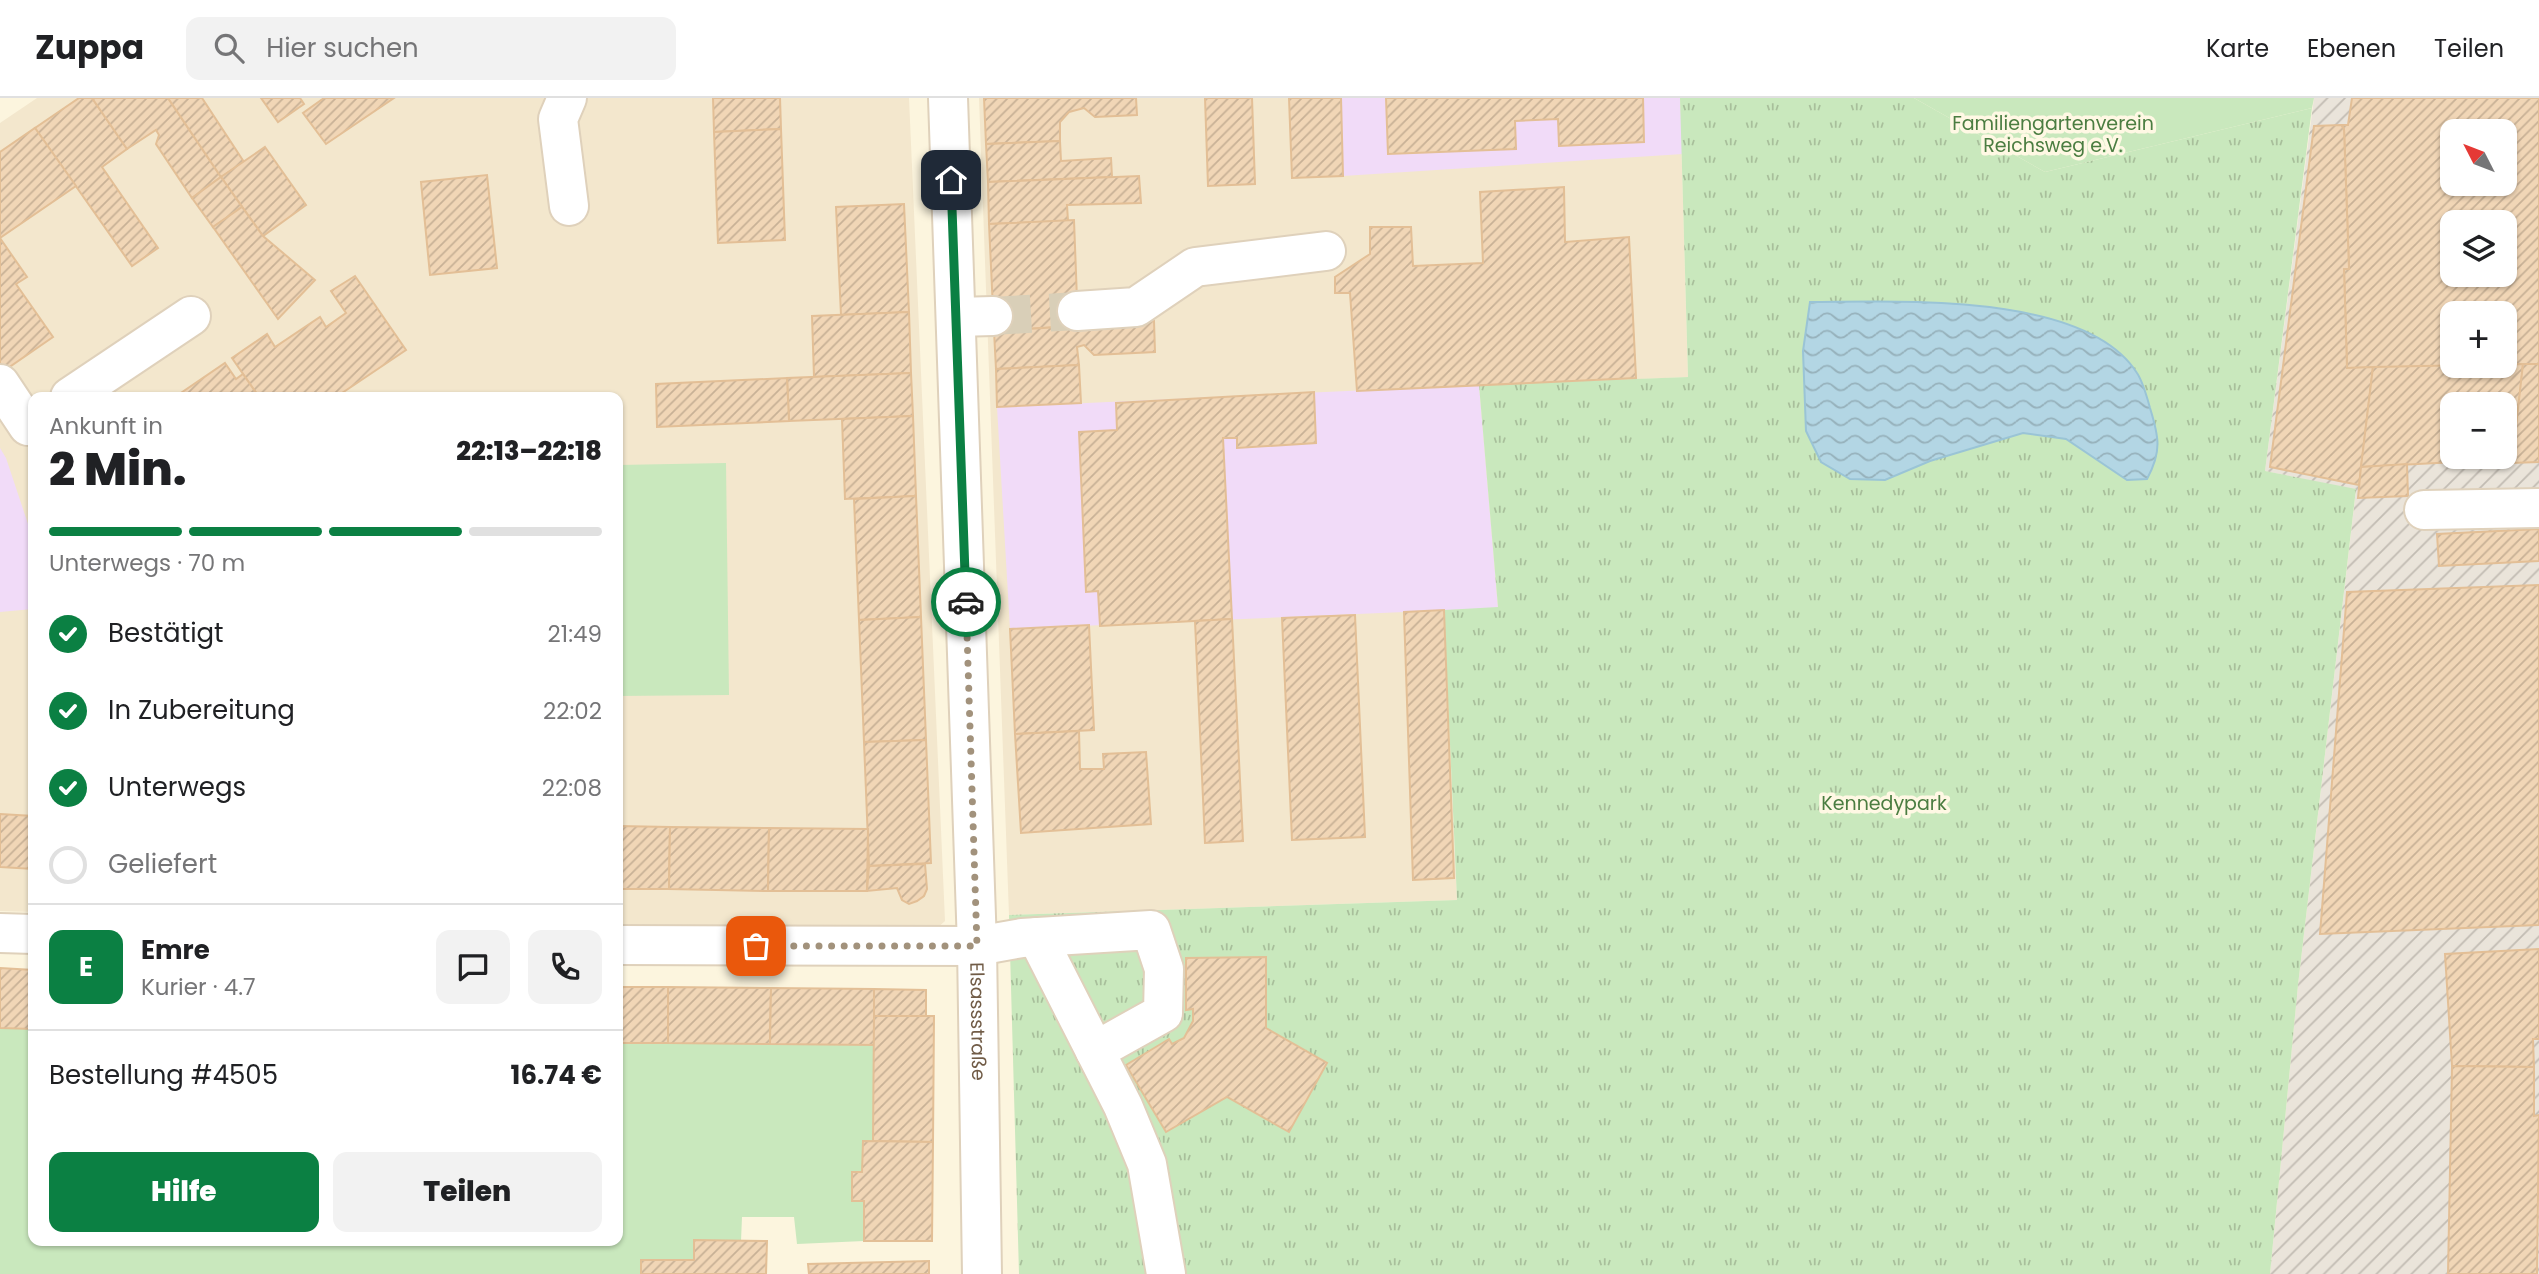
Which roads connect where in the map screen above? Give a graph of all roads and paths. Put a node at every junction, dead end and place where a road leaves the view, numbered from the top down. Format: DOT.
graph roads {
  1 [pos="567,98"];
  2 [pos="948,98"];
  3 [pos="569,206"];
  4 [pos="1326,251"];
  5 [pos="1077,311"];
  6 [pos="191,316"];
  7 [pos="0,384"];
  8 [pos="77,392"];
  9 [pos="28,426"];
  10 [pos="2539,508"];
  11 [pos="2424,510"];
  12 [pos="0,933"];
  13 [pos="28,934"];
  14 [pos="1037,937"];
  15 [pos="623,945"];
  16 [pos="977,946"];
  17 [pos="1095,1051"];
  18 [pos="982,1274"];
  19 [pos="1166,1274"];
  1 -- 3 [label="street"];
  2 -- 16 [label="street, Elsassstraße"];
  4 -- 5 [label="street"];
  6 -- 8 [label="street"];
  7 -- 9 [label="street"];
  10 -- 11 [label="street"];
  12 -- 13 [label="street"];
  14 -- 16 [label="street"];
  14 -- 17 [label="street"];
  14 -- 17 [label="street"];
  15 -- 16 [label="street"];
  16 -- 18 [label="street, Elsassstraße"];
  17 -- 19 [label="street"];
}
